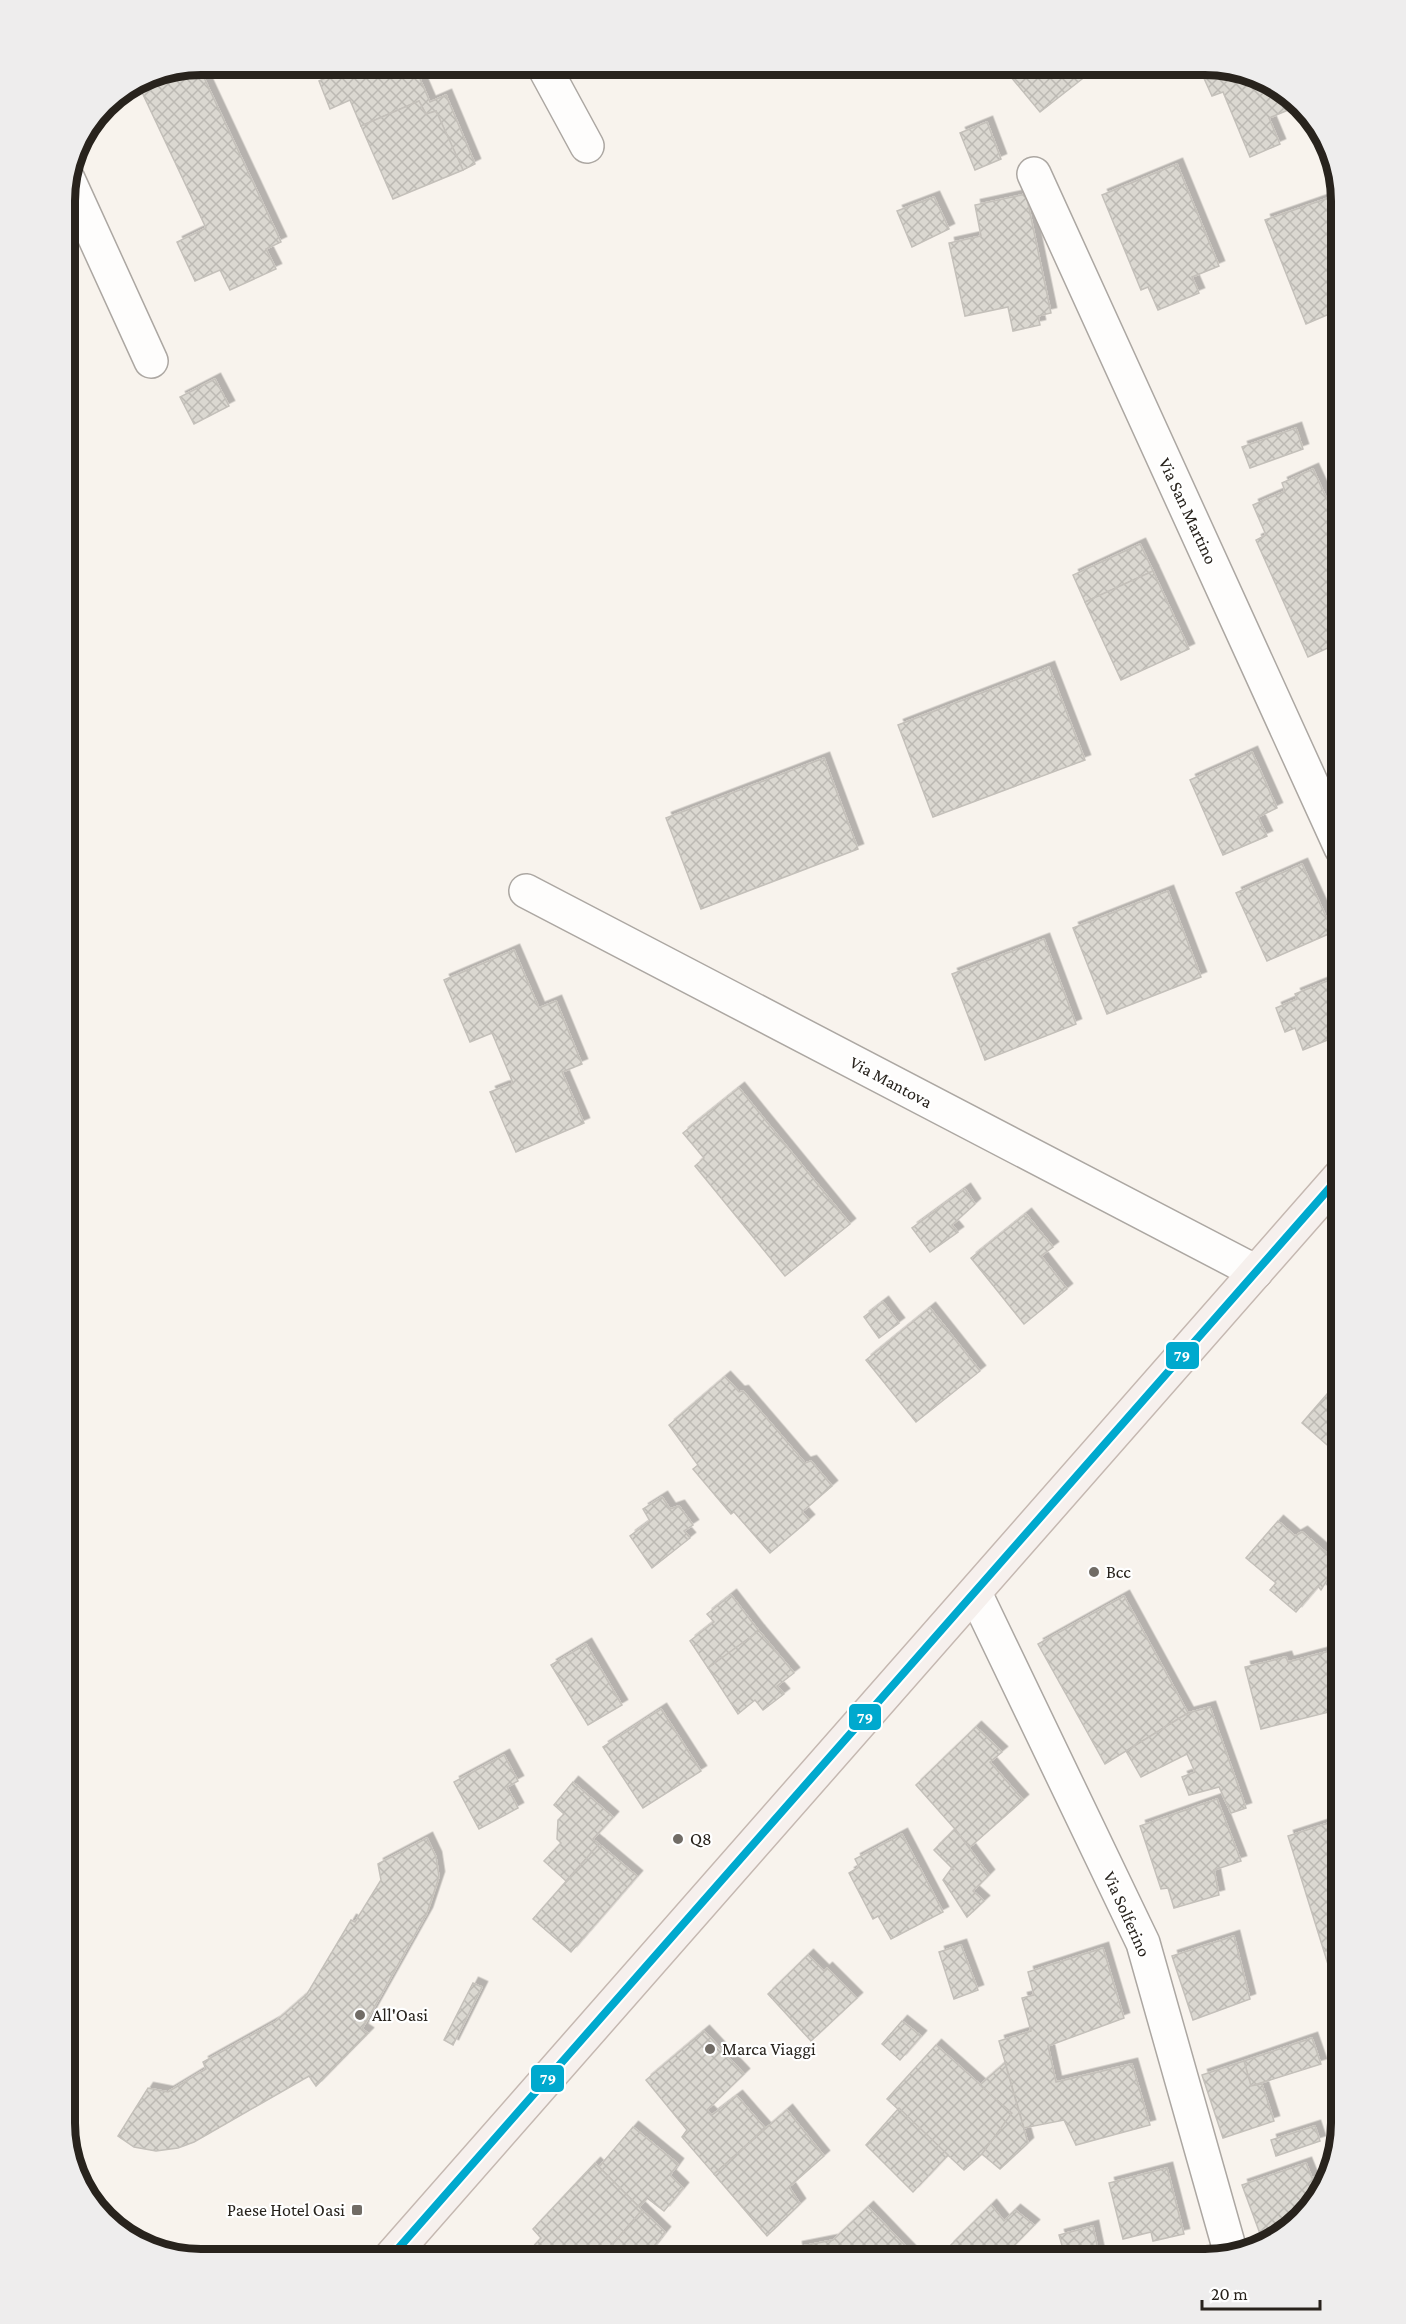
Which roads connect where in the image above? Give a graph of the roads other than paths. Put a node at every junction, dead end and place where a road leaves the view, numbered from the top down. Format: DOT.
graph roads {
  1 [pos="548,75"];
  2 [pos="587,146"];
  3 [pos="1034,174"];
  4 [pos="75,194"];
  5 [pos="151,361"];
  6 [pos="1331,826"];
  7 [pos="526,891"];
  8 [pos="1331,1186"];
  9 [pos="1256,1272"];
  10 [pos="975,1593"];
  11 [pos="1229,2247"];
  12 [pos="398,2249"];
  1 -- 2 [label="street"];
  3 -- 6 [label="street, Via San Martino"];
  4 -- 5 [label="street"];
  7 -- 9 [label="street, Via Mantova"];
  8 -- 9 [label="main road"];
  9 -- 10 [label="main road"];
  10 -- 11 [label="street, Via Solferino"];
  10 -- 12 [label="main road"];
}
